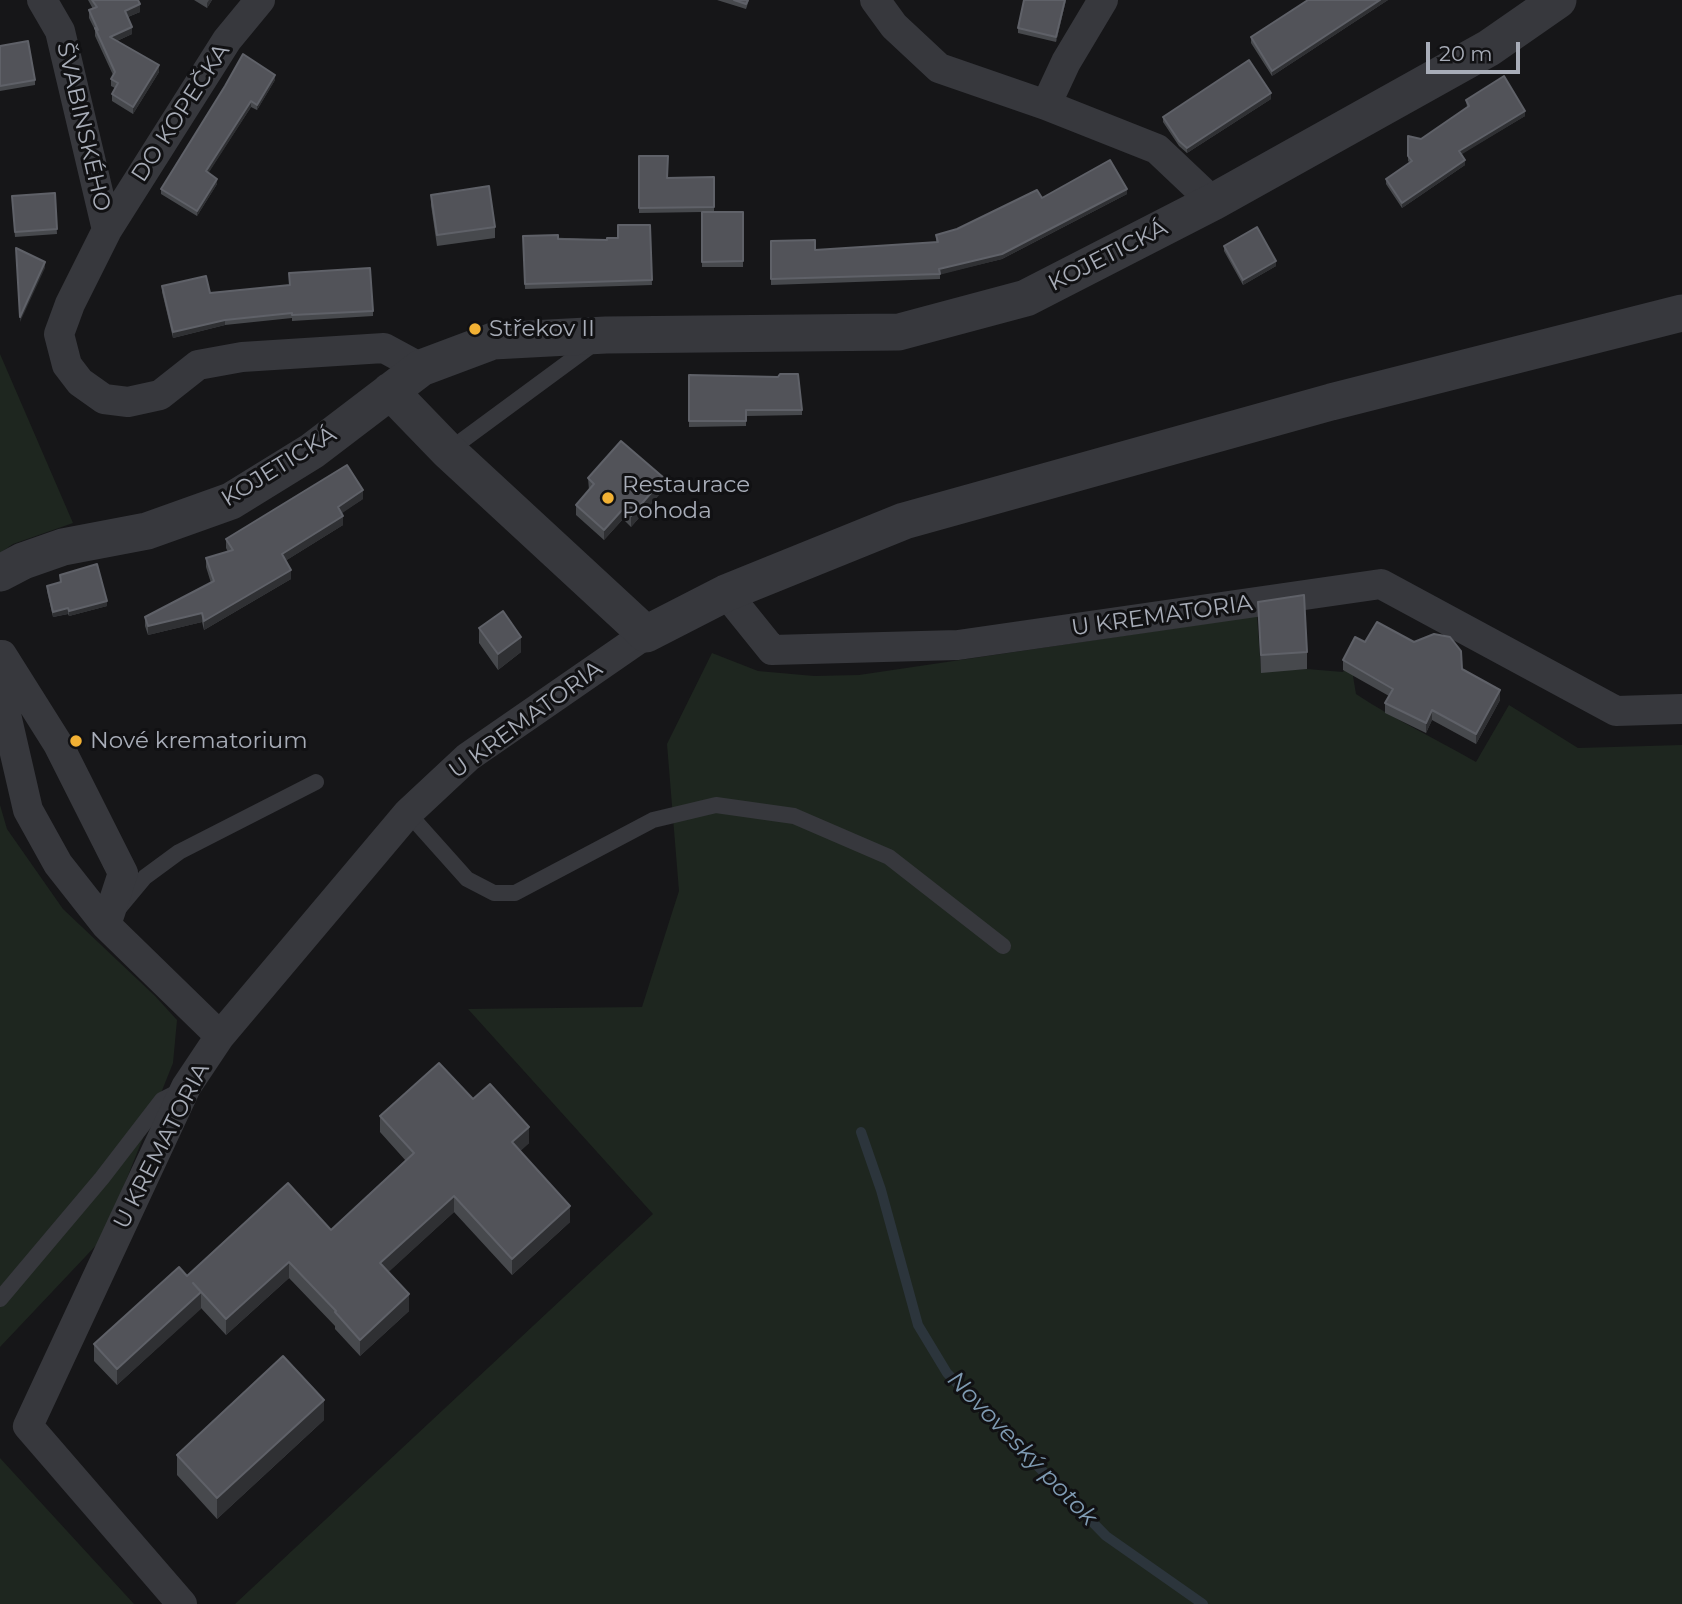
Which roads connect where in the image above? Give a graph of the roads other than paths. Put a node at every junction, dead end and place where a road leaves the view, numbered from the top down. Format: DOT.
graph roads {
  1 [pos="42,0"];
  2 [pos="260,0"];
  3 [pos="875,0"];
  4 [pos="1103,0"];
  5 [pos="1558,0"];
  6 [pos="1046,105"];
  7 [pos="1213,202"];
  8 [pos="107,230"];
  9 [pos="1682,313"];
  10 [pos="606,335"];
  11 [pos="421,368"];
  12 [pos="390,391"];
  13 [pos="448,451"];
  14 [pos="0,573"];
  15 [pos="726,593"];
  16 [pos="646,634"];
  17 [pos="0,652"];
  18 [pos="0,670"];
  19 [pos="1682,709"];
  20 [pos="316,782"];
  21 [pos="408,813"];
  22 [pos="106,925"];
  23 [pos="1003,946"];
  24 [pos="220,1036"];
  25 [pos="186,1087"];
  26 [pos="0,1299"];
  27 [pos="182,1604"];
  1 -- 8 [label="street, ŠVABINSKÉHO"];
  2 -- 8 [label="street, DO KOPEČKA"];
  3 -- 6 [label="street"];
  4 -- 6 [label="street"];
  5 -- 7 [label="street, KOJETICKÁ"];
  6 -- 7 [label="street"];
  7 -- 10 [label="street, KOJETICKÁ"];
  8 -- 11 [label="street, ŠVABINSKÉHO"];
  9 -- 15 [label="street"];
  10 -- 11 [label="street, KOJETICKÁ"];
  10 -- 13 [label="lane"];
  11 -- 12 [label="street, KOJETICKÁ"];
  12 -- 13 [label="street"];
  12 -- 14 [label="street, KOJETICKÁ"];
  13 -- 16 [label="street"];
  15 -- 16 [label="street, U KREMATORIA"];
  15 -- 19 [label="street, U KREMATORIA"];
  16 -- 21 [label="street, U KREMATORIA"];
  17 -- 22 [label="street"];
  18 -- 22 [label="street"];
  20 -- 22 [label="lane"];
  21 -- 23 [label="lane"];
  21 -- 24 [label="street, U KREMATORIA"];
  22 -- 24 [label="street"];
  24 -- 25 [label="street, U KREMATORIA"];
  25 -- 26 [label="lane"];
  25 -- 27 [label="street, U KREMATORIA"];
}
